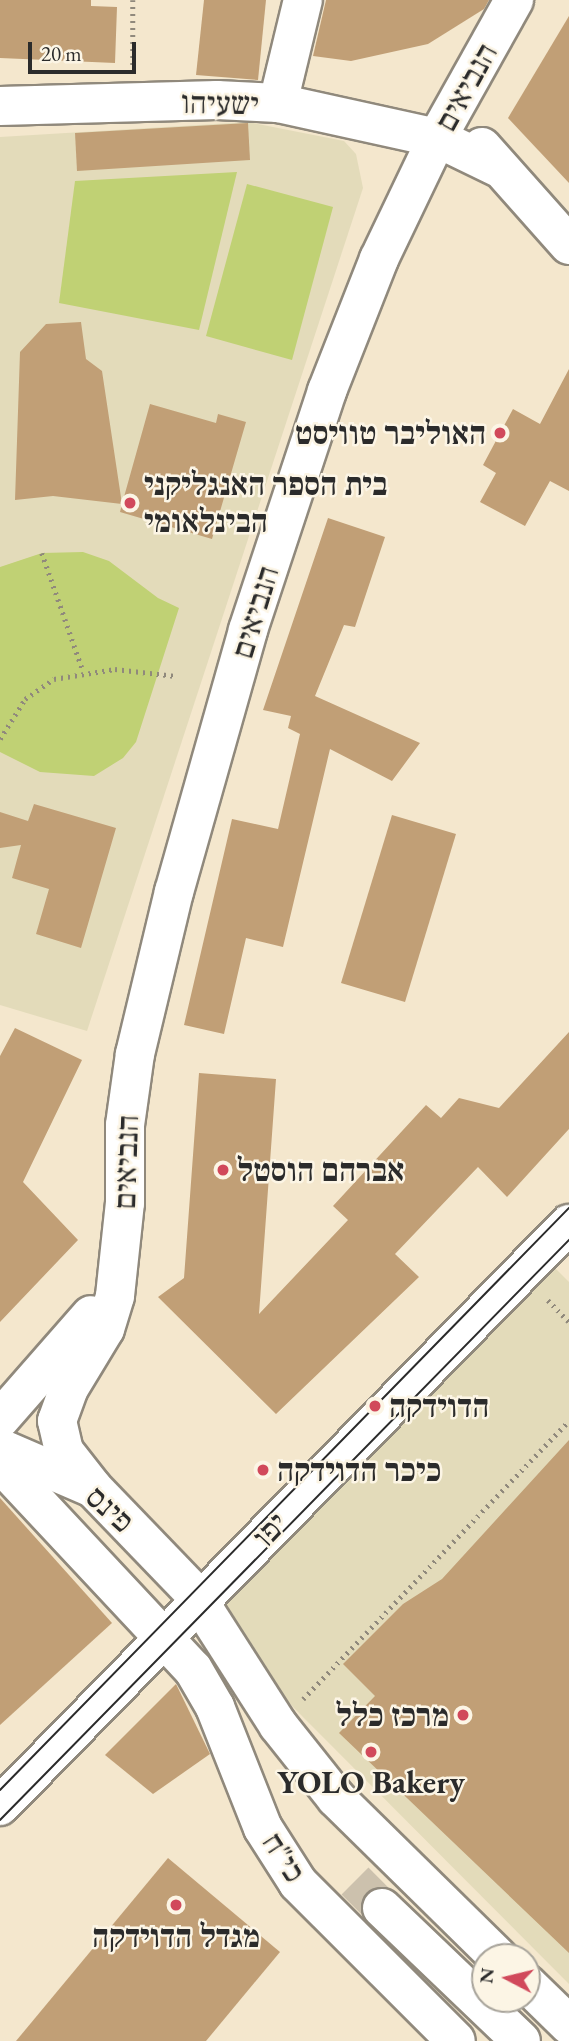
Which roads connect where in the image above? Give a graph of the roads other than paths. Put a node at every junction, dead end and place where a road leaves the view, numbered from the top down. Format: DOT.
graph roads {
  1 [pos="303,0"];
  2 [pos="514,0"];
  3 [pos="470,77"];
  4 [pos="278,103"];
  5 [pos="0,106"];
  6 [pos="437,138"];
  7 [pos="497,167"];
  8 [pos="569,244"];
  9 [pos="569,1224"];
  10 [pos="121,1261"];
  11 [pos="0,1419"];
  12 [pos="0,1448"];
  13 [pos="0,1463"];
  14 [pos="93,1488"];
  15 [pos="199,1601"];
  16 [pos="165,1636"];
  17 [pos="0,1806"];
  18 [pos="382,1909"];
  19 [pos="484,1943"];
  20 [pos="541,1998"];
  21 [pos="569,2025"];
  22 [pos="510,2034"];
  23 [pos="456,2041"];
  1 -- 4 [label="street"];
  2 -- 3 [label="street, הנביאים"];
  3 -- 6 [label="street, הנביאים"];
  3 -- 7 [label="street"];
  4 -- 5 [label="street, ישעיהו"];
  4 -- 6 [label="street, ישעיהו"];
  6 -- 7 [label="street, ישעיהו"];
  6 -- 10 [label="street, הנביאים"];
  7 -- 8 [label="street"];
  9 -- 15 [label="street, יפו"];
  10 -- 11 [label="street, הנביאים"];
  10 -- 14 [label="street, הנביאים"];
  12 -- 14 [label="street, פינס"];
  13 -- 16 [label="street, פינס"];
  14 -- 15 [label="street, פינס"];
  15 -- 16 [label="street, יפו"];
  15 -- 19 [label="street"];
  16 -- 17 [label="street, יפו"];
  16 -- 23 [label="street, כי\"ח"];
  18 -- 22 [label="street"];
  20 -- 21 [label="street"];
}
